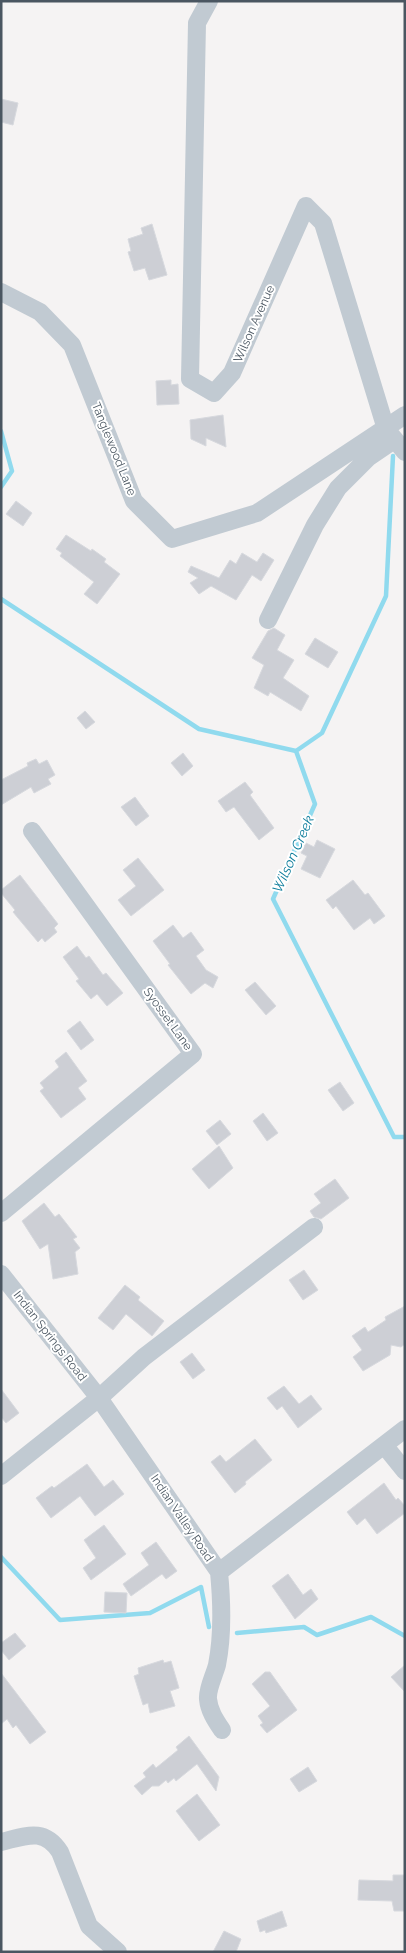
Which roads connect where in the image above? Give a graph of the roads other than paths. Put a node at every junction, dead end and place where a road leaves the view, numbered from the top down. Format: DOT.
graph roads {
  1 [pos="209,1"];
  2 [pos="1,292"];
  3 [pos="405,415"];
  4 [pos="395,440"];
  5 [pos="268,620"];
  6 [pos="32,831"];
  7 [pos="1,1213"];
  8 [pos="314,1227"];
  9 [pos="1,1274"];
  10 [pos="100,1398"];
  11 [pos="405,1429"];
  12 [pos="384,1445"];
  13 [pos="405,1471"];
  14 [pos="1,1476"];
  15 [pos="219,1572"];
  16 [pos="222,1730"];
  17 [pos="1,1842"];
  18 [pos="118,1952"];
  1 -- 4 [label="street, Wilson Avenue"];
  2 -- 4 [label="street, Tanglewood Lane"];
  3 -- 4 [label="street"];
  4 -- 5 [label="street"];
  6 -- 7 [label="street, Syosset Lane"];
  8 -- 10 [label="street"];
  9 -- 10 [label="street, Indian Springs Road"];
  10 -- 14 [label="street"];
  10 -- 15 [label="street, Indian Valley Road"];
  11 -- 12 [label="street, Indian Valley Road"];
  12 -- 13 [label="street"];
  12 -- 15 [label="street, Indian Valley Road"];
  15 -- 16 [label="street"];
  17 -- 18 [label="street"];
}
